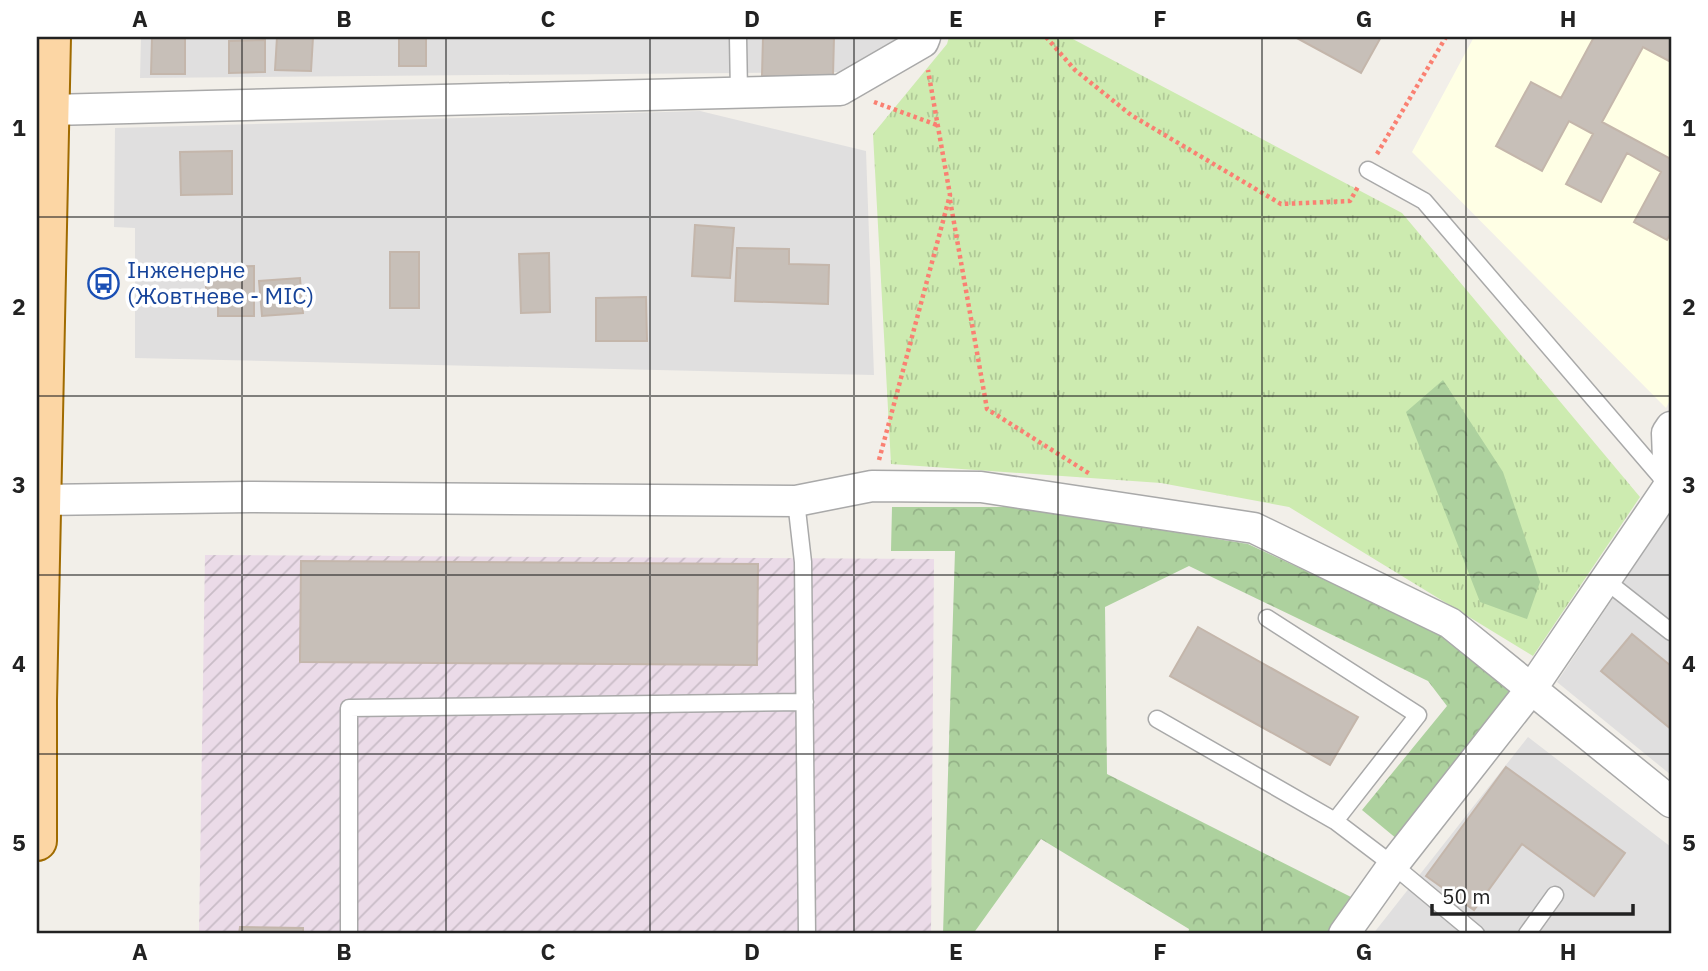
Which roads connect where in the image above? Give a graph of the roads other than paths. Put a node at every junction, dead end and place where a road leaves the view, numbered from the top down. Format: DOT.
graph roads {
  1 [pos="51,37"];
  2 [pos="738,37"];
  3 [pos="924,39"];
  4 [pos="739,93"];
  5 [pos="51,110"];
  6 [pos="1368,170"];
  7 [pos="1671,427"];
  8 [pos="1670,485"];
  9 [pos="42,500"];
  10 [pos="796,501"];
  11 [pos="1605,580"];
  12 [pos="1268,618"];
  13 [pos="1671,632"];
  14 [pos="1532,688"];
  15 [pos="804,702"];
  16 [pos="1157,719"];
  17 [pos="1671,802"];
  18 [pos="1335,821"];
  19 [pos="37,841"];
  20 [pos="1393,865"];
  21 [pos="1555,895"];
  22 [pos="349,934"];
  23 [pos="807,934"];
  24 [pos="1344,934"];
  25 [pos="1476,934"];
  26 [pos="1527,934"];
  1 -- 5 [label="main road"];
  2 -- 4 [label="lane"];
  3 -- 4 [label="street"];
  4 -- 5 [label="street"];
  5 -- 9 [label="main road"];
  6 -- 8 [label="lane"];
  7 -- 8 [label="street"];
  8 -- 11 [label="street"];
  9 -- 10 [label="street"];
  9 -- 19 [label="main road"];
  10 -- 14 [label="street"];
  10 -- 15 [label="lane"];
  11 -- 13 [label="lane"];
  11 -- 14 [label="street"];
  12 -- 18 [label="lane"];
  14 -- 17 [label="street"];
  14 -- 20 [label="street"];
  15 -- 22 [label="lane"];
  15 -- 23 [label="lane"];
  16 -- 18 [label="lane"];
  18 -- 20 [label="lane"];
  20 -- 24 [label="street"];
  20 -- 25 [label="lane"];
  21 -- 26 [label="lane"];
}
